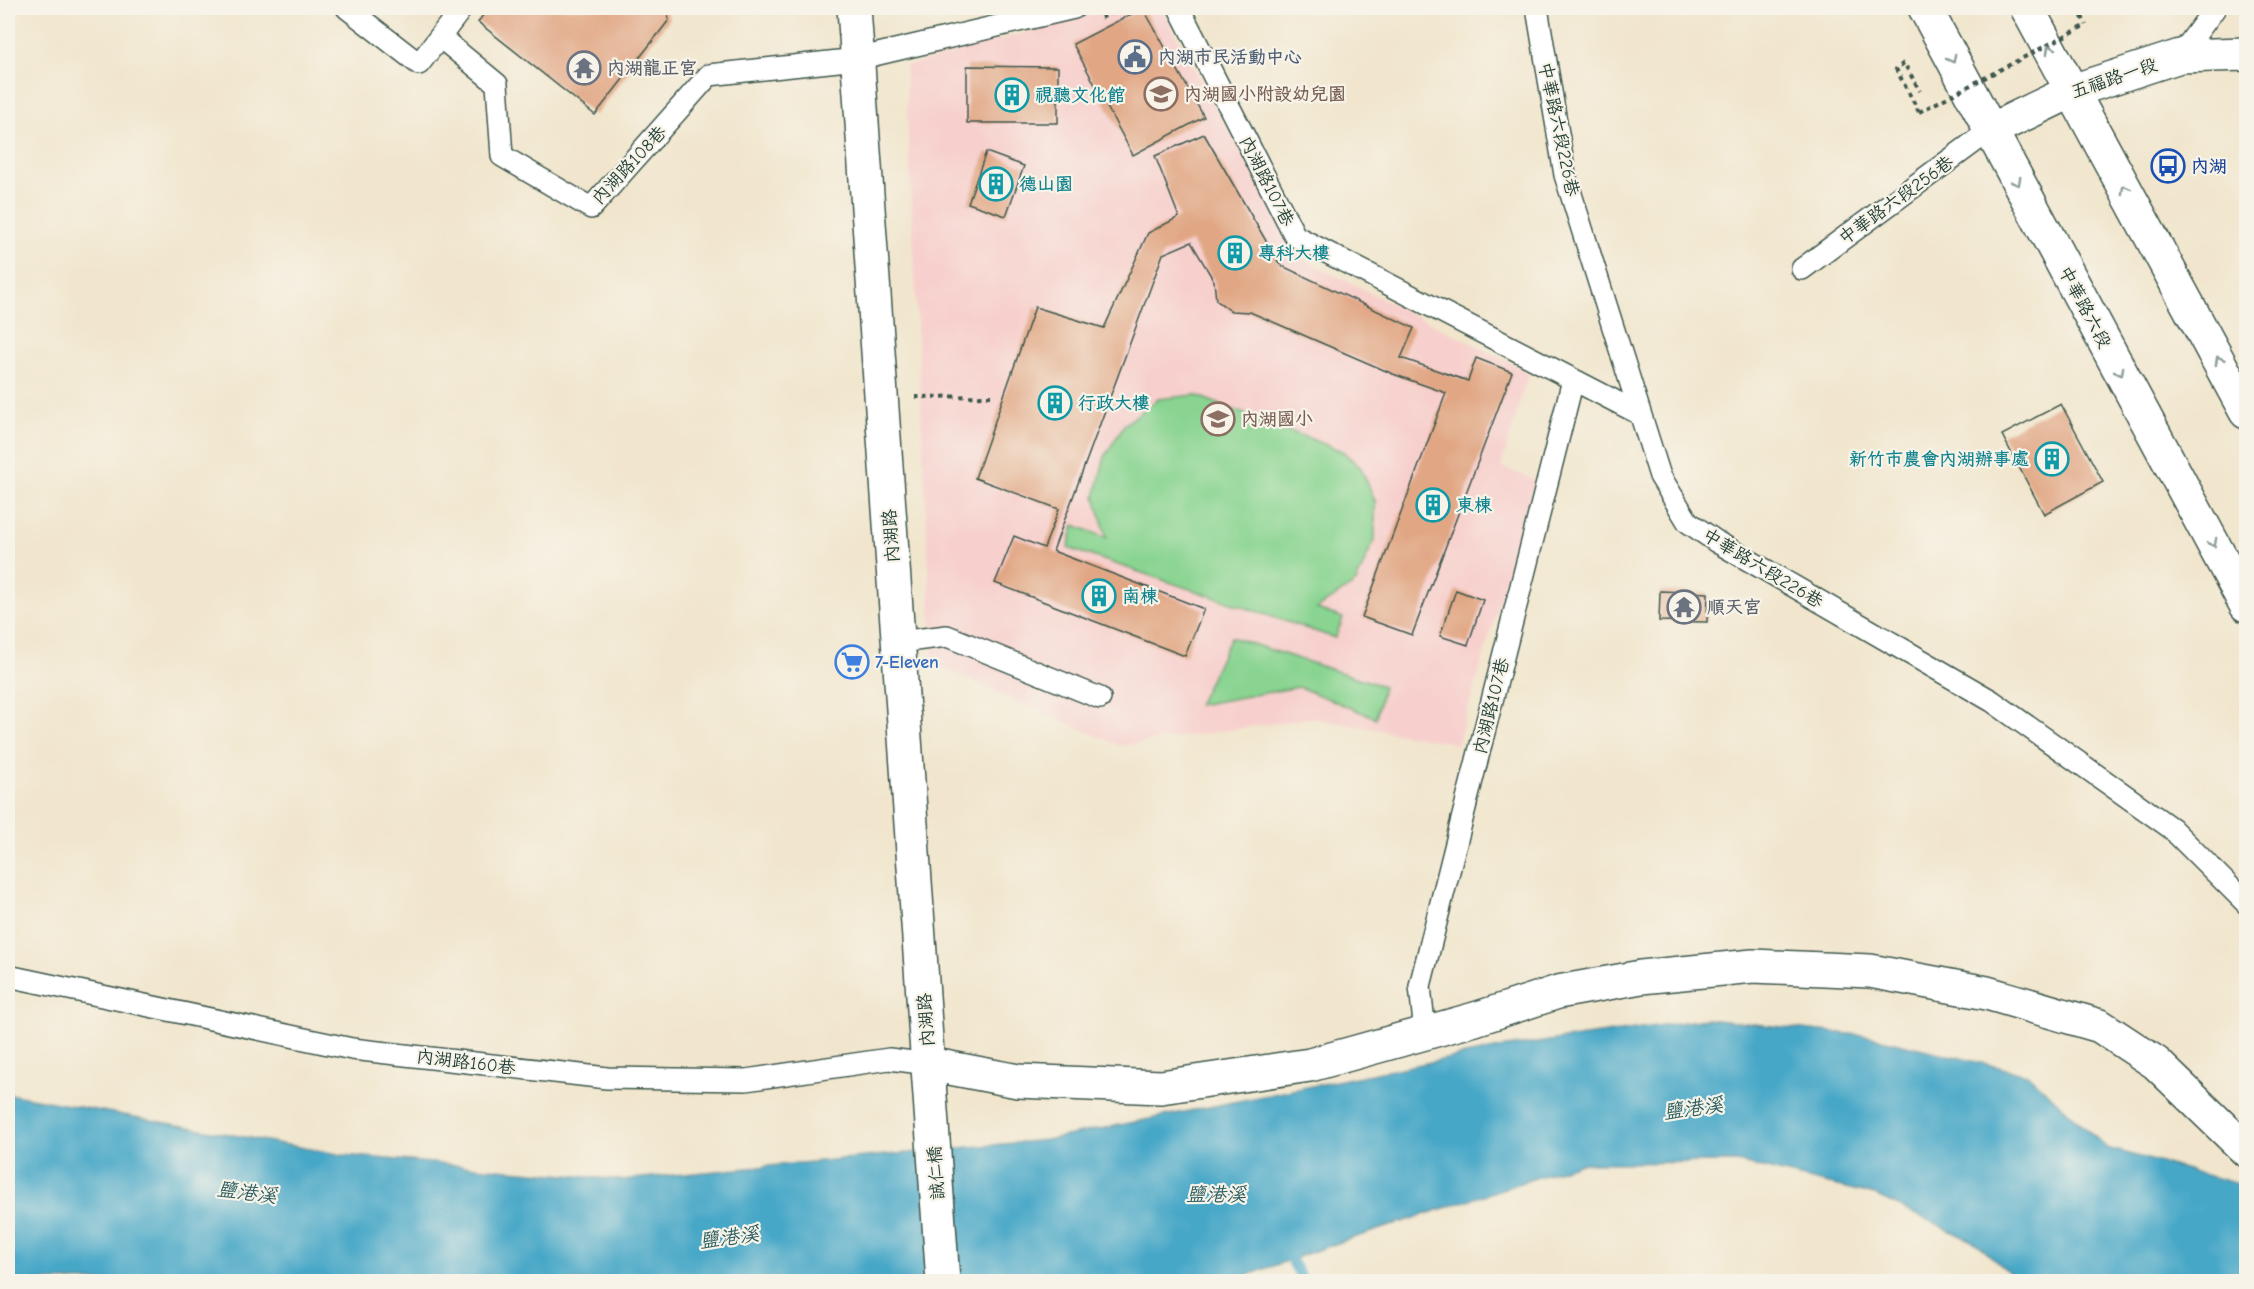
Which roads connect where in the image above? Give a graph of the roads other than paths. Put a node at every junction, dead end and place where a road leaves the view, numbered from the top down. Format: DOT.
graph roads {
  1 [pos="347,8"];
  2 [pos="462,8"];
  3 [pos="854,8"];
  4 [pos="1074,8"];
  5 [pos="1179,8"];
  6 [pos="1537,8"];
  7 [pos="1925,8"];
  8 [pos="2027,8"];
  9 [pos="2215,8"];
  10 [pos="440,37"];
  11 [pos="2247,54"];
  12 [pos="2180,56"];
  13 [pos="857,59"];
  14 [pos="2072,91"];
  15 [pos="1989,131"];
  16 [pos="1802,268"];
  17 [pos="1573,380"];
  18 [pos="2247,411"];
  19 [pos="1640,414"];
  20 [pos="2247,605"];
  21 [pos="898,642"];
  22 [pos="1100,698"];
  23 [pos="2247,903"];
  24 [pos="8,976"];
  25 [pos="1425,1033"];
  26 [pos="929,1064"];
  27 [pos="2247,1150"];
  28 [pos="943,1281"];
  1 -- 10 [label="lane"];
  2 -- 10 [label="lane"];
  3 -- 13 [label="main road, 內湖路"];
  4 -- 13 [label="lane"];
  5 -- 17 [label="lane, 內湖路107巷"];
  6 -- 19 [label="lane, 中華路六段226巷"];
  7 -- 15 [label="main road, 中華路六段, one-way"];
  14 -- 8 [label="main road, one-way"];
  9 -- 12 [label="lane"];
  10 -- 13 [label="lane, 內湖路108巷"];
  11 -- 12 [label="main road, 五福路一段"];
  12 -- 14 [label="main road, 五福路一段"];
  13 -- 21 [label="main road, 內湖路"];
  14 -- 15 [label="main road, 五福路一段"];
  18 -- 14 [label="main road, one-way"];
  15 -- 16 [label="lane, 中華路六段256巷"];
  15 -- 20 [label="main road, 中華路六段, one-way"];
  17 -- 19 [label="lane, 內湖路107巷"];
  17 -- 25 [label="lane, 內湖路107巷"];
  19 -- 23 [label="lane, 中華路六段226巷"];
  21 -- 22 [label="lane"];
  21 -- 26 [label="main road, 內湖路"];
  24 -- 26 [label="lane, 內湖路160巷"];
  25 -- 26 [label="main road"];
  25 -- 27 [label="main road"];
  26 -- 28 [label="main road, 誠仁橋"];
}
